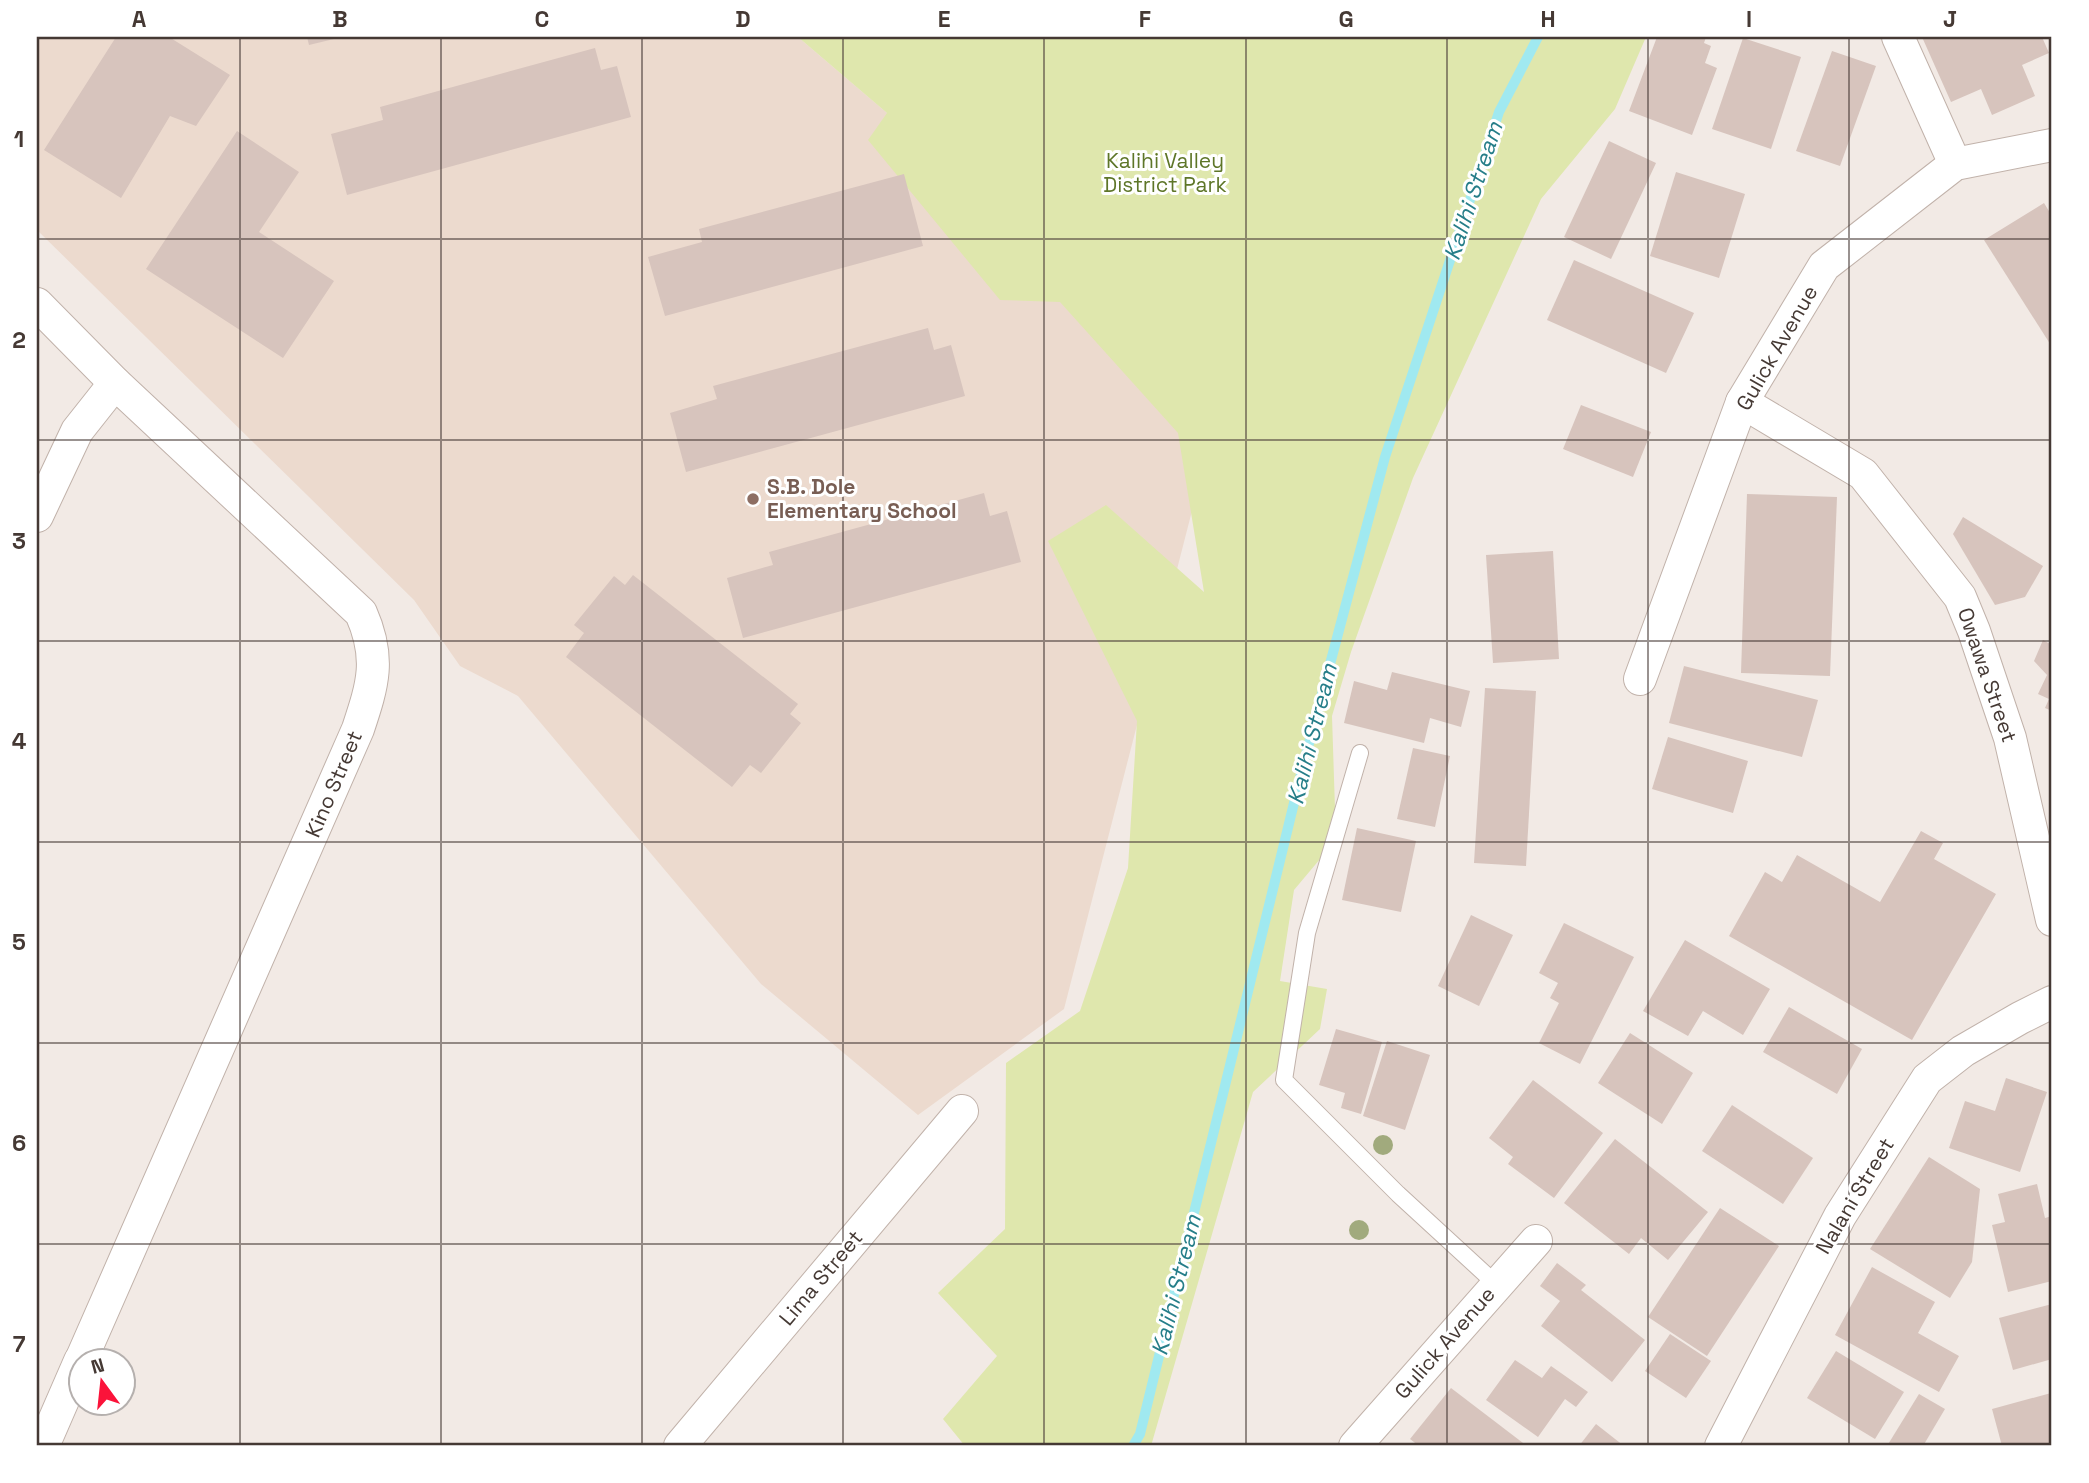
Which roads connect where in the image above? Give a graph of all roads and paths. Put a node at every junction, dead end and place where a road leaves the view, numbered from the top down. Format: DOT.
graph roads {
  1 [pos="1898,37"];
  2 [pos="2052,145"];
  3 [pos="1955,164"];
  4 [pos="37,304"];
  5 [pos="114,383"];
  6 [pos="1742,402"];
  7 [pos="37,516"];
  8 [pos="1640,679"];
  9 [pos="1360,753"];
  10 [pos="2052,920"];
  11 [pos="2052,1002"];
  12 [pos="962,1111"];
  13 [pos="1536,1241"];
  14 [pos="1496,1284"];
  15 [pos="88,1346"];
  16 [pos="66,1395"];
  17 [pos="1367,1442"];
  18 [pos="43,1446"];
  19 [pos="680,1446"];
  20 [pos="1721,1446"];
  1 -- 3 [label="street"];
  2 -- 3 [label="street, Gulick Avenue"];
  3 -- 6 [label="street, Gulick Avenue"];
  4 -- 5 [label="street, Kino Street"];
  5 -- 7 [label="street"];
  5 -- 15 [label="street, Kino Street"];
  6 -- 8 [label="street, Gulick Avenue"];
  6 -- 10 [label="street, Owawa Street"];
  9 -- 14 [label="lane"];
  11 -- 20 [label="street, Nalani Street"];
  12 -- 19 [label="street, Lima Street"];
  13 -- 14 [label="street, Gulick Avenue"];
  14 -- 17 [label="street, Gulick Avenue"];
  16 -- 18 [label="street, Kino Street"];
}
